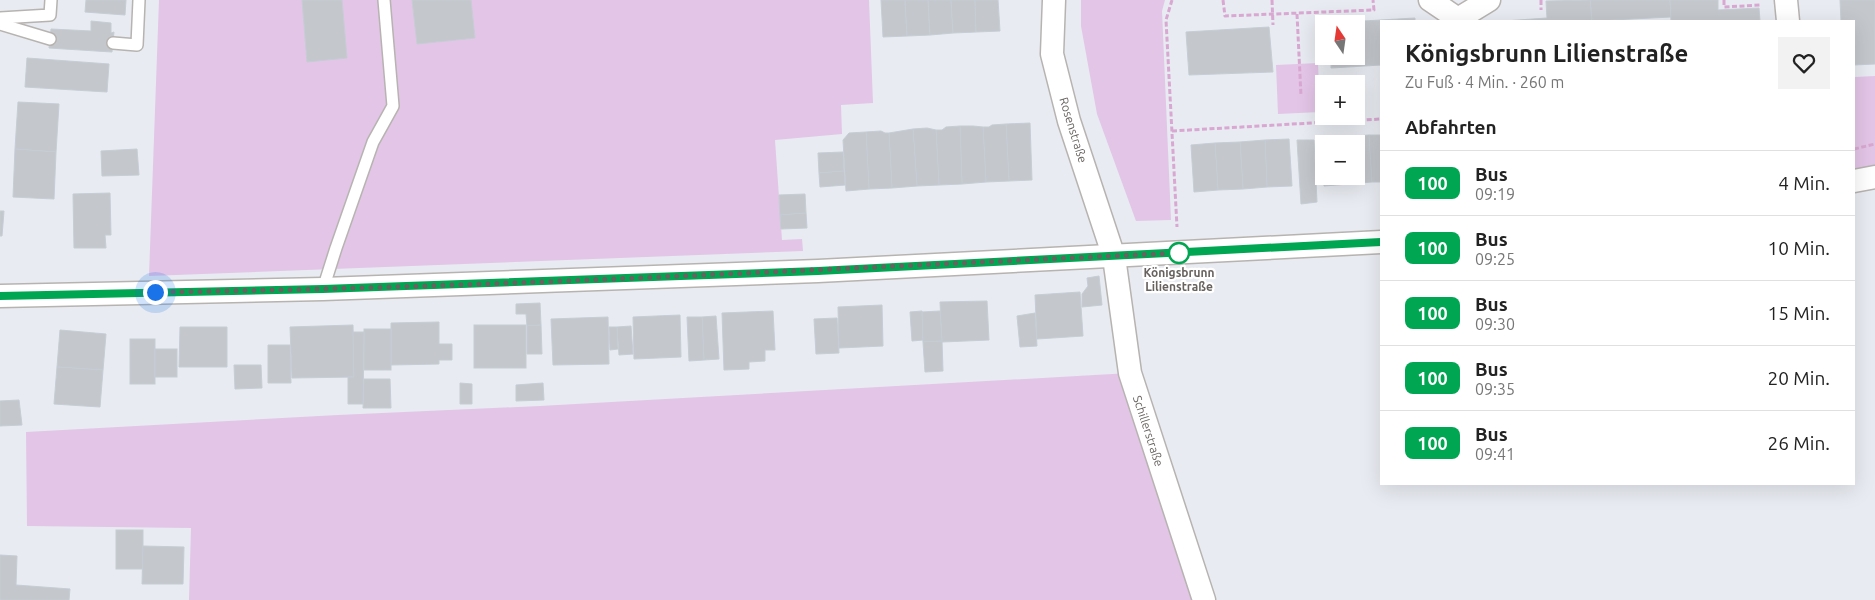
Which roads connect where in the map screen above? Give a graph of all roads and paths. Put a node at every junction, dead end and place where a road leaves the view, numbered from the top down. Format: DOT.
graph roads {
  1 [pos="51,0"];
  2 [pos="139,0"];
  3 [pos="384,0"];
  4 [pos="1054,0"];
  5 [pos="1172,0"];
  6 [pos="1223,0"];
  7 [pos="1272,0"];
  8 [pos="1373,0"];
  9 [pos="1430,0"];
  10 [pos="1541,0"];
  11 [pos="1724,0"];
  12 [pos="1485,1"];
  13 [pos="1787,8"];
  14 [pos="1542,10"];
  15 [pos="1272,14"];
  16 [pos="1297,14"];
  17 [pos="0,18"];
  18 [pos="1458,20"];
  19 [pos="0,24"];
  20 [pos="1273,25"];
  21 [pos="50,39"];
  22 [pos="113,43"];
  23 [pos="1301,96"];
  24 [pos="1380,119"];
  25 [pos="1172,131"];
  26 [pos="1875,144"];
  27 [pos="1855,149"];
  28 [pos="1875,177"];
  29 [pos="1855,181"];
  30 [pos="1380,242"];
  31 [pos="1178,253"];
  32 [pos="1114,257"];
  33 [pos="323,289"];
  34 [pos="0,296"];
  35 [pos="1204,600"];
  1 -- 17 [label="lane"];
  2 -- 22 [label="lane"];
  3 -- 33 [label="lane"];
  4 -- 32 [label="street, Rosenstraße"];
  5 -- 25 [label="path"];
  6 -- 15 [label="path"];
  7 -- 15 [label="path"];
  8 -- 16 [label="path"];
  9 -- 18 [label="street"];
  10 -- 14 [label="path"];
  11 -- 13 [label="path"];
  12 -- 18 [label="street"];
  15 -- 16 [label="path"];
  15 -- 20 [label="path"];
  16 -- 23 [label="path"];
  19 -- 21 [label="lane"];
  24 -- 25 [label="path"];
  25 -- 31 [label="path"];
  26 -- 27 [label="path"];
  28 -- 29 [label="street"];
  30 -- 31 [label="street"];
  31 -- 32 [label="street"];
  32 -- 33 [label="street"];
  32 -- 35 [label="street, Schillerstraße"];
  33 -- 34 [label="street"];
}
